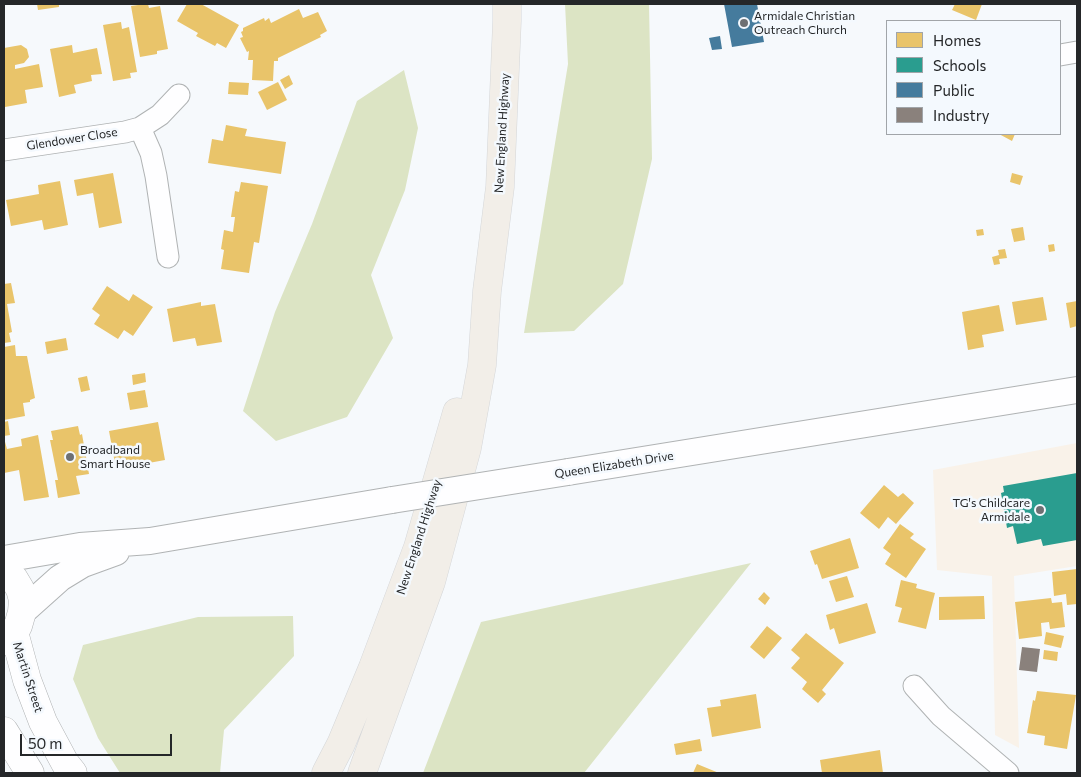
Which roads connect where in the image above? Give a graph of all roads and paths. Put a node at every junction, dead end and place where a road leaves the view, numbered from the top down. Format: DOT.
graph roads {
  1 [pos="507,4"];
  2 [pos="1077,52"];
  3 [pos="1061,55"];
  4 [pos="178,95"];
  5 [pos="140,128"];
  6 [pos="4,150"];
  7 [pos="168,257"];
  8 [pos="486,291"];
  9 [pos="1077,390"];
  10 [pos="150,541"];
  11 [pos="4,559"];
  12 [pos="4,570"];
  13 [pos="13,628"];
  14 [pos="914,686"];
  15 [pos="4,731"];
  16 [pos="30,773"];
  17 [pos="73,773"];
  18 [pos="326,773"];
  19 [pos="362,773"];
  20 [pos="1008,773"];
  1 -- 8 [label="highway, New England Highway"];
  2 -- 3 [label="street"];
  4 -- 5 [label="street, Glendower Close"];
  5 -- 6 [label="street, Glendower Close"];
  5 -- 7 [label="street"];
  8 -- 18 [label="highway, New England Highway"];
  8 -- 19 [label="highway, New England Highway"];
  9 -- 10 [label="street, Queen Elizabeth Drive, bridge"];
  10 -- 11 [label="street, Queen Elizabeth Drive"];
  10 -- 13 [label="street, Queen Elizabeth Drive"];
  12 -- 13 [label="main road, Martin Street"];
  13 -- 17 [label="main road, Martin Street"];
  14 -- 20 [label="street"];
  15 -- 16 [label="main road"];
}
